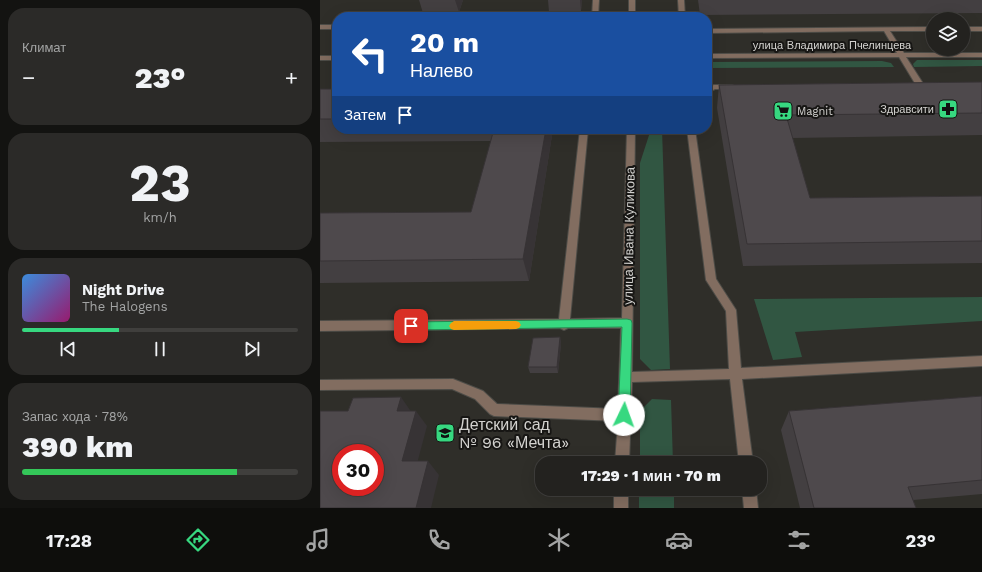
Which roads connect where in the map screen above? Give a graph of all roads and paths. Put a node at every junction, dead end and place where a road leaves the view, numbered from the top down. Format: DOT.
graph roads {
  1 [pos="596,0"];
  2 [pos="632,0"];
  3 [pos="681,0"];
  4 [pos="595,12"];
  5 [pos="632,12"];
  6 [pos="682,12"];
  7 [pos="332,26"];
  8 [pos="320,27"];
  9 [pos="926,29"];
  10 [pos="970,29"];
  11 [pos="982,29"];
  12 [pos="886,30"];
  13 [pos="712,31"];
  14 [pos="902,55"];
  15 [pos="982,55"];
  16 [pos="712,56"];
  17 [pos="320,58"];
  18 [pos="332,58"];
  19 [pos="920,85"];
  20 [pos="738,87"];
  21 [pos="712,88"];
  22 [pos="583,134"];
  23 [pos="631,134"];
  24 [pos="692,134"];
  25 [pos="627,323"];
  26 [pos="564,325"];
  27 [pos="320,326"];
  28 [pos="982,361"];
  29 [pos="735,374"];
  30 [pos="626,377"];
  31 [pos="320,385"];
  32 [pos="624,415"];
  33 [pos="622,456"];
  34 [pos="745,456"];
  35 [pos="621,496"];
  36 [pos="750,496"];
  37 [pos="621,508"];
  38 [pos="752,508"];
  1 -- 4 [label="street"];
  2 -- 5 [label="street"];
  3 -- 6 [label="street"];
  7 -- 8 [label="street"];
  9 -- 12 [label="street"];
  10 -- 11 [label="street"];
  12 -- 13 [label="street"];
  12 -- 14 [label="street"];
  14 -- 15 [label="street, улица Владимира Пчелинцева"];
  14 -- 16 [label="street, улица Владимира Пчелинцева"];
  14 -- 19 [label="street"];
  17 -- 18 [label="street"];
  20 -- 21 [label="street"];
  22 -- 26 [label="street"];
  23 -- 25 [label="street, улица Ивана Куликова"];
  24 -- 29 [label="street"];
  25 -- 26 [label="street"];
  25 -- 30 [label="street, улица Ивана Куликова"];
  26 -- 27 [label="street"];
  28 -- 29 [label="street"];
  29 -- 30 [label="street"];
  29 -- 34 [label="street"];
  30 -- 32 [label="street, улица Ивана Куликова"];
  31 -- 32 [label="street"];
  32 -- 33 [label="street, улица Ивана Куликова"];
  35 -- 37 [label="street"];
  36 -- 38 [label="street"];
}
